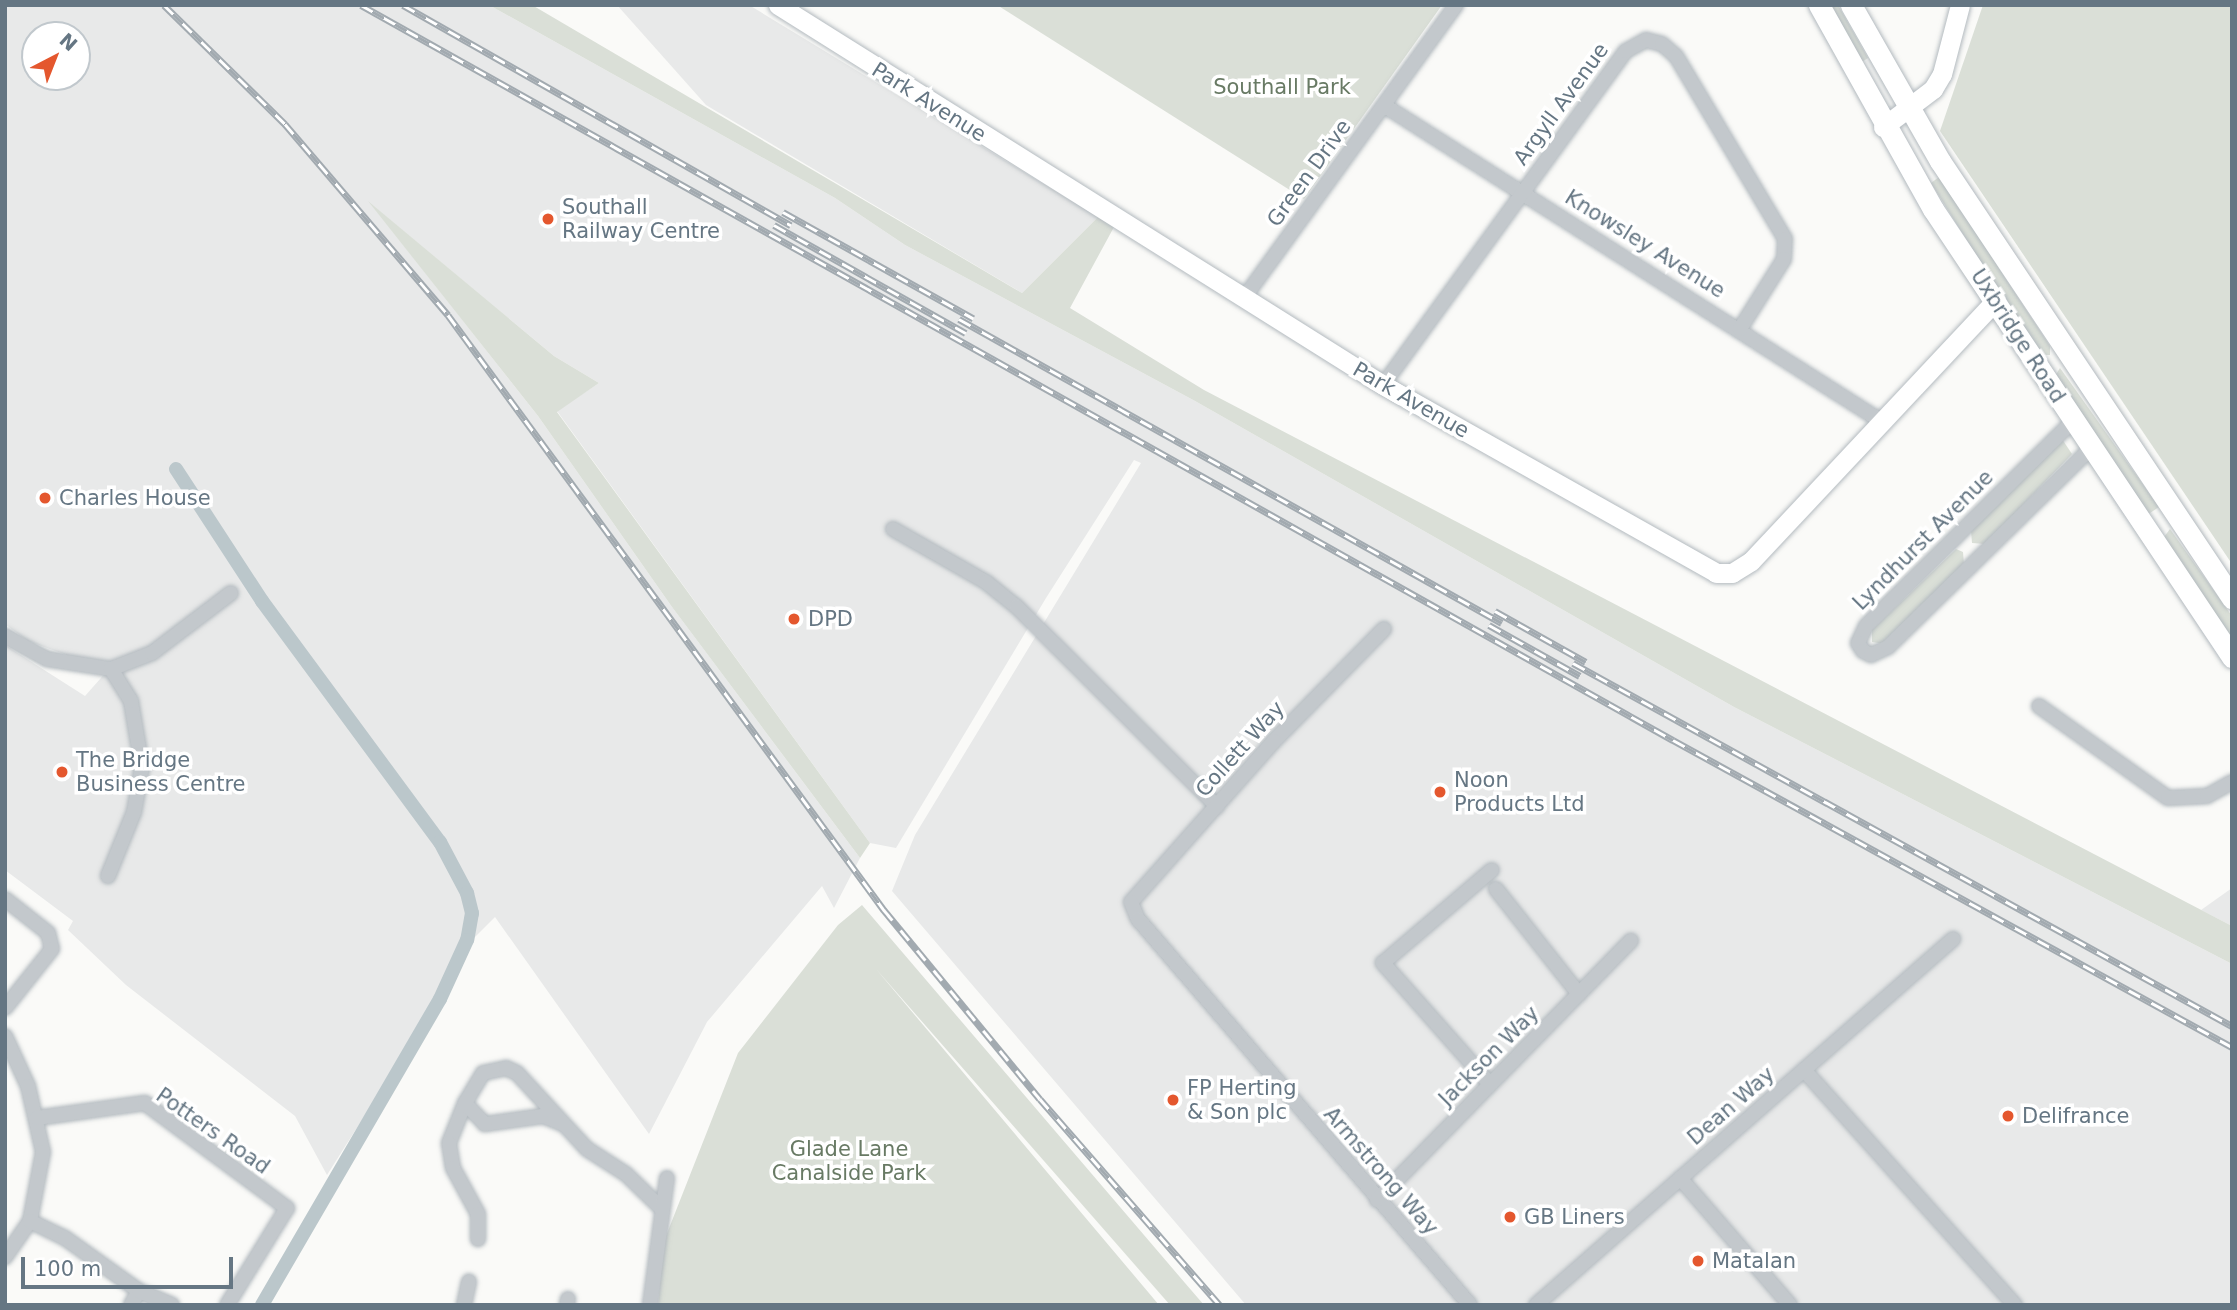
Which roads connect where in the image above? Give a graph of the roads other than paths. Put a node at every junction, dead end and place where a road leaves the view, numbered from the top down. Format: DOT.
graph roads {
  1 [pos="778,5"];
  2 [pos="1456,5"];
  3 [pos="1819,5"];
  4 [pos="1851,5"];
  5 [pos="1959,5"];
  6 [pos="1385,106"];
  7 [pos="1910,110"];
  8 [pos="1884,127"];
  9 [pos="1523,192"];
  10 [pos="1244,298"];
  11 [pos="1996,300"];
  12 [pos="1740,329"];
  13 [pos="2065,354"];
  14 [pos="2040,371"];
  15 [pos="1383,385"];
  16 [pos="1881,421"];
  17 [pos="2074,421"];
  18 [pos="2091,448"];
  19 [pos="2183,527"];
  20 [pos="893,528"];
  21 [pos="2155,543"];
  22 [pos="226,596"];
  23 [pos="2232,597"];
  24 [pos="1384,629"];
  25 [pos="5,636"];
  26 [pos="2232,657"];
  27 [pos="111,669"];
  28 [pos="2039,706"];
  29 [pos="2232,782"];
  30 [pos="1217,806"];
  31 [pos="1492,870"];
  32 [pos="108,876"];
  33 [pos="1496,889"];
  34 [pos="5,899"];
  35 [pos="1131,902"];
  36 [pos="1953,939"];
  37 [pos="1631,941"];
  38 [pos="1579,994"];
  39 [pos="5,1008"];
  40 [pos="5,1036"];
  41 [pos="1804,1070"];
  42 [pos="1490,1084"];
  43 [pos="465,1103"];
  44 [pos="37,1118"];
  45 [pos="485,1124"];
  46 [pos="563,1124"];
  47 [pos="451,1135"];
  48 [pos="667,1178"];
  49 [pos="1680,1178"];
  50 [pos="1377,1200"];
  51 [pos="660,1207"];
  52 [pos="30,1221"];
  53 [pos="478,1239"];
  54 [pos="5,1258"];
  55 [pos="469,1282"];
  56 [pos="139,1291"];
  57 [pos="131,1305"];
  58 [pos="172,1305"];
  59 [pos="228,1305"];
  60 [pos="464,1305"];
  61 [pos="650,1305"];
  62 [pos="1470,1305"];
  63 [pos="1536,1305"];
  64 [pos="1790,1305"];
  65 [pos="2015,1305"];
  1 -- 10 [label="street, Park Avenue"];
  2 -- 6 [label="street, Green Drive"];
  3 -- 8 [label="main road, Uxbridge Road"];
  4 -- 7 [label="main road, Uxbridge Road"];
  5 -- 7 [label="street"];
  6 -- 9 [label="street, Knowsley Avenue"];
  6 -- 10 [label="street, Green Drive"];
  7 -- 8 [label="street"];
  7 -- 13 [label="main road, Uxbridge Road"];
  8 -- 11 [label="main road, Uxbridge Road"];
  9 -- 12 [label="street, Knowsley Avenue"];
  9 -- 12 [label="street, Argyll Avenue"];
  9 -- 15 [label="street, Argyll Avenue"];
  10 -- 15 [label="street, Park Avenue"];
  11 -- 14 [label="main road, Uxbridge Road"];
  11 -- 16 [label="street, Park Avenue"];
  12 -- 16 [label="street, Knowsley Avenue"];
  13 -- 14 [label="main road"];
  13 -- 19 [label="main road, Uxbridge Road"];
  14 -- 17 [label="main road, Uxbridge Road"];
  15 -- 16 [label="street, Park Avenue"];
  17 -- 18 [label="main road, Uxbridge Road"];
  17 -- 18 [label="street, Lyndhurst Avenue"];
  18 -- 21 [label="main road, Uxbridge Road"];
  19 -- 21 [label="main road"];
  19 -- 23 [label="main road, Uxbridge Road"];
  20 -- 30 [label="street"];
  21 -- 26 [label="main road, Uxbridge Road"];
  22 -- 27 [label="street"];
  24 -- 30 [label="street, Collett Way"];
  25 -- 27 [label="street"];
  27 -- 32 [label="street"];
  28 -- 29 [label="street"];
  30 -- 35 [label="street, Collett Way"];
  31 -- 42 [label="street"];
  33 -- 38 [label="street"];
  34 -- 39 [label="street"];
  35 -- 50 [label="street, Armstrong Way"];
  36 -- 41 [label="street, Dean Way"];
  37 -- 38 [label="street, Jackson Way"];
  38 -- 42 [label="street, Jackson Way"];
  40 -- 44 [label="street"];
  41 -- 49 [label="street, Dean Way"];
  41 -- 65 [label="street"];
  42 -- 50 [label="street, Jackson Way"];
  43 -- 45 [label="street"];
  43 -- 46 [label="street"];
  43 -- 47 [label="street"];
  44 -- 52 [label="street"];
  44 -- 59 [label="street, Potters Road"];
  45 -- 46 [label="street"];
  45 -- 47 [label="street"];
  46 -- 51 [label="street"];
  47 -- 53 [label="street"];
  48 -- 51 [label="street"];
  49 -- 63 [label="street, Dean Way"];
  49 -- 64 [label="street"];
  50 -- 62 [label="street, Armstrong Way"];
  51 -- 61 [label="street"];
  52 -- 54 [label="street"];
  52 -- 56 [label="street"];
  55 -- 60 [label="street"];
  56 -- 57 [label="street"];
  56 -- 58 [label="street"];
}
